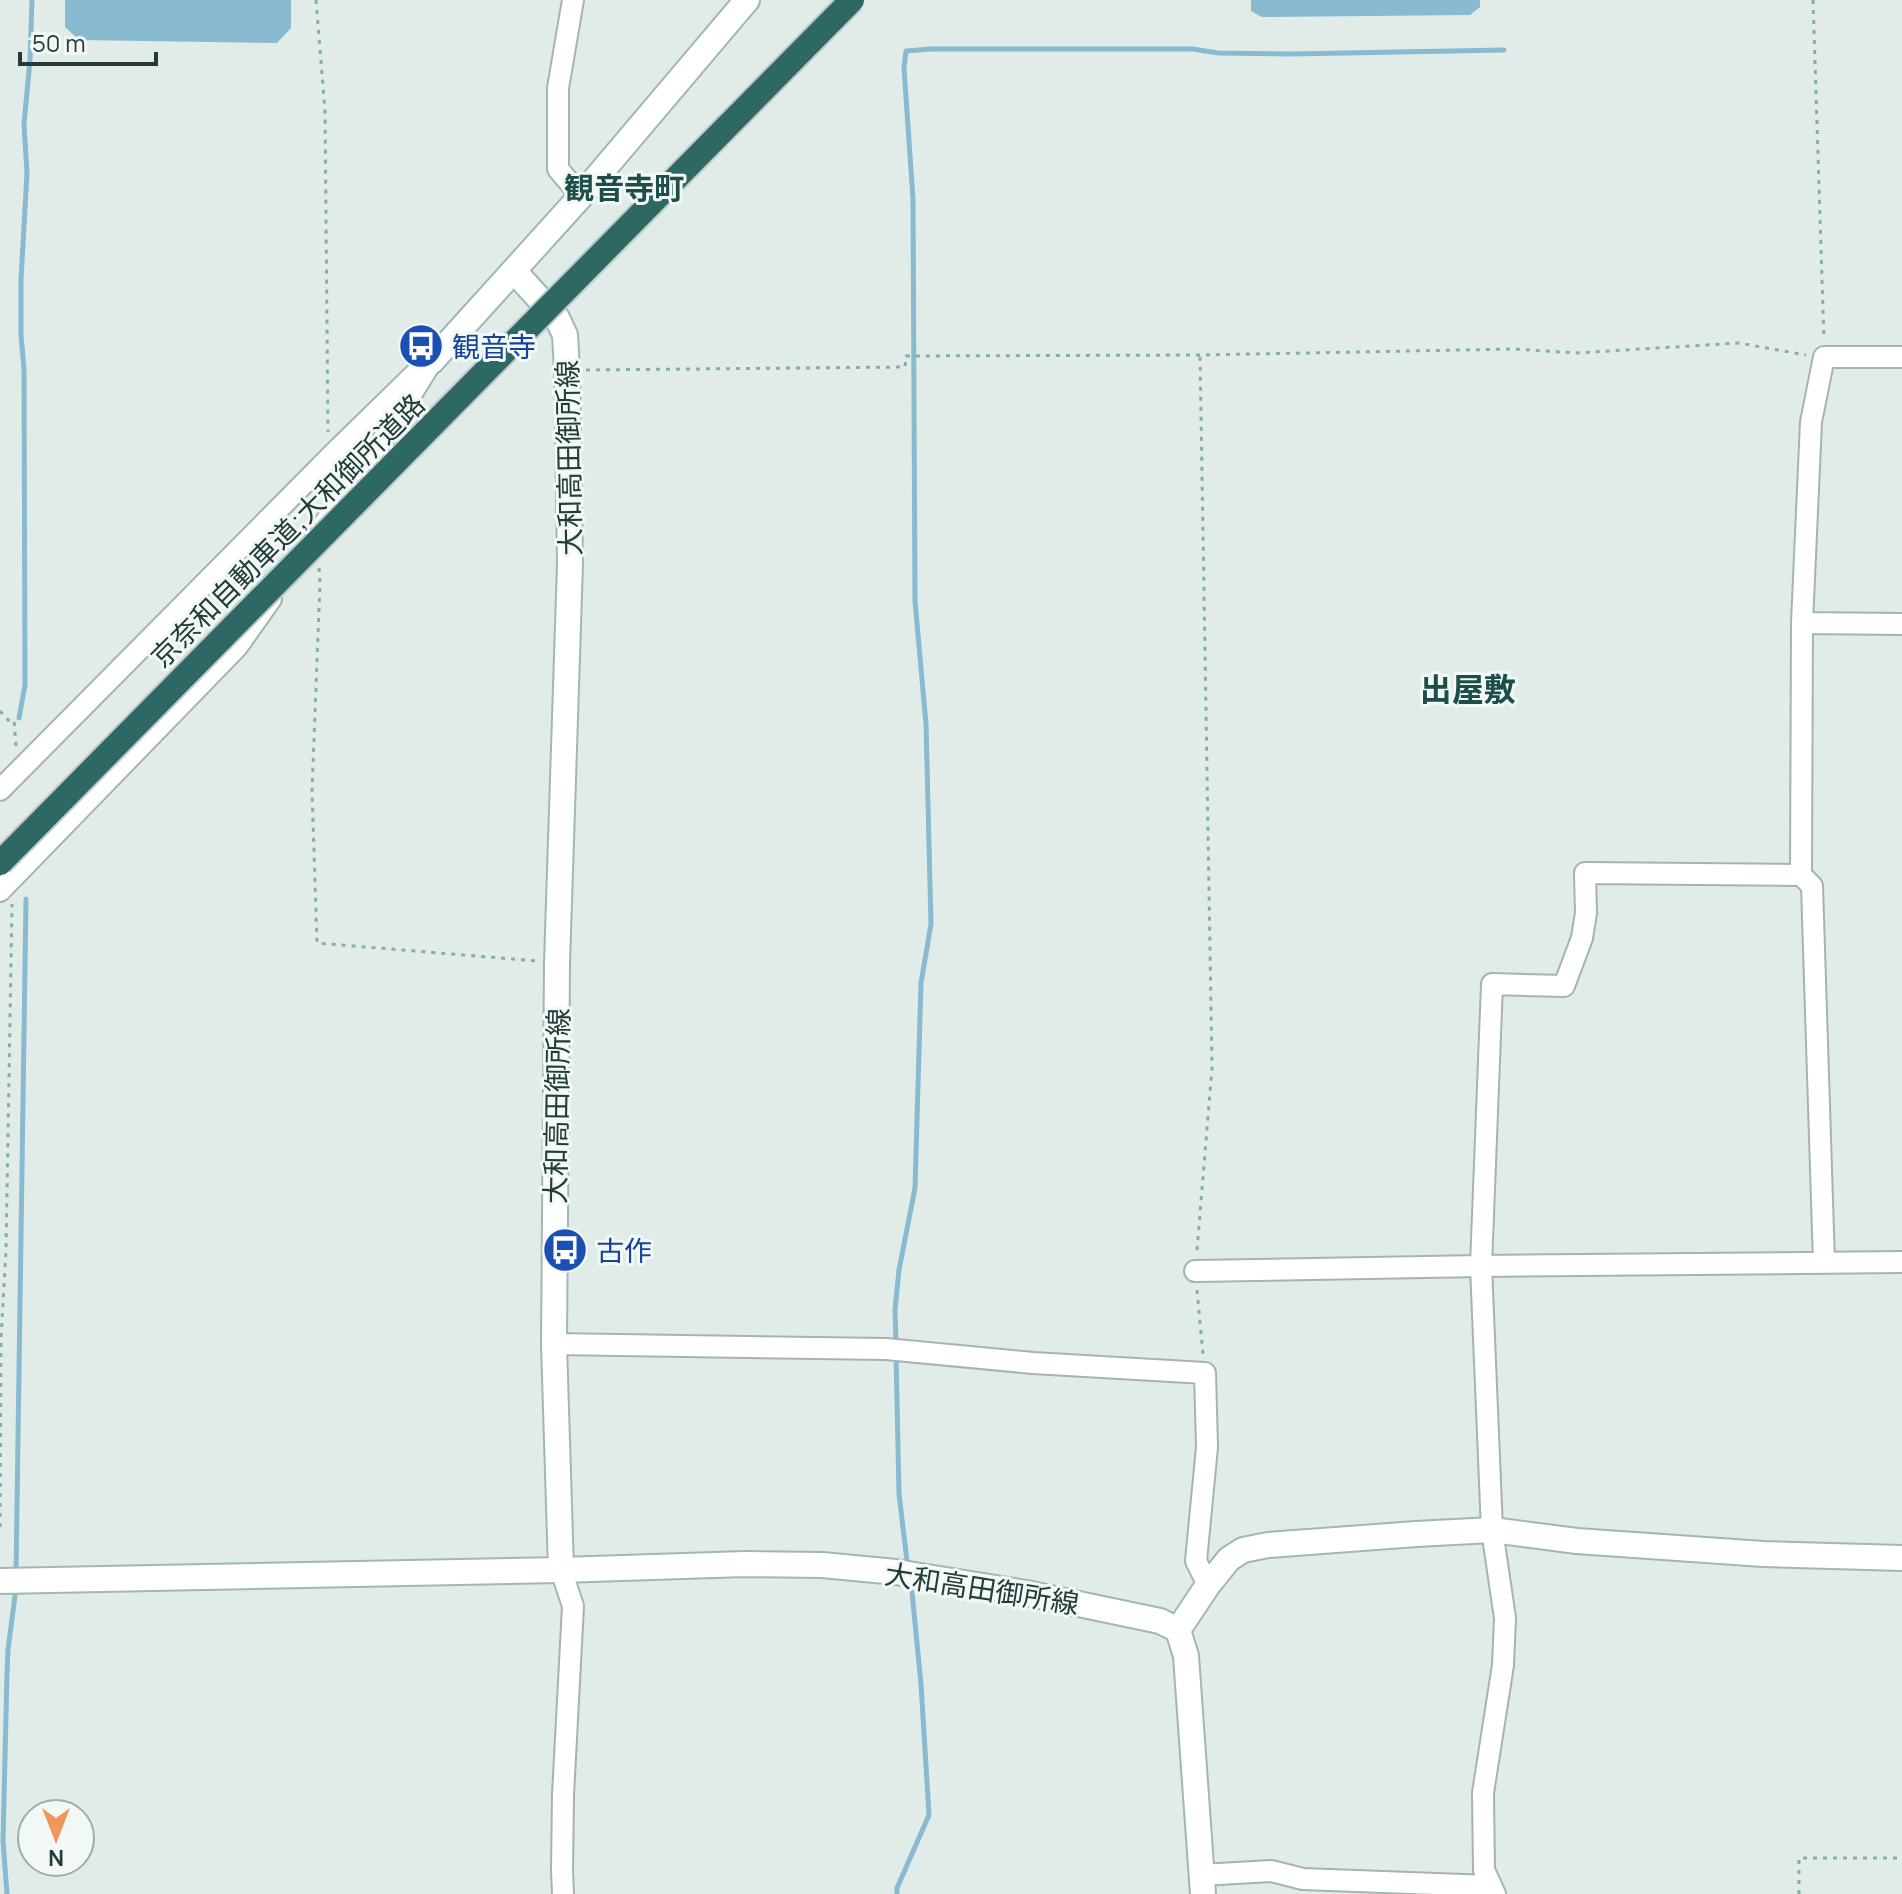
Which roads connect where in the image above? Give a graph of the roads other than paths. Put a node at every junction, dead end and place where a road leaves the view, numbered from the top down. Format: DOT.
graph roads {
  1 [pos="573,0"];
  2 [pos="747,0"];
  3 [pos="852,0"];
  4 [pos="581,196"];
  5 [pos="514,271"];
  6 [pos="1902,357"];
  7 [pos="432,361"];
  8 [pos="1802,623"];
  9 [pos="1902,624"];
  10 [pos="0,790"];
  11 [pos="1801,875"];
  12 [pos="2,880"];
  13 [pos="1902,1262"];
  14 [pos="1824,1263"];
  15 [pos="1481,1266"];
  16 [pos="1195,1271"];
  17 [pos="554,1344"];
  18 [pos="1492,1530"];
  19 [pos="1902,1558"];
  20 [pos="561,1570"];
  21 [pos="0,1581"];
  22 [pos="1208,1585"];
  23 [pos="1178,1630"];
  24 [pos="1202,1884"];
  25 [pos="1493,1890"];
  26 [pos="563,1894"];
  1 -- 4 [label="street"];
  2 -- 4 [label="main road"];
  3 -- 12 [label="highway, 京奈和自動車道;大和御所道路, bridge"];
  4 -- 5 [label="main road"];
  5 -- 7 [label="main road"];
  5 -- 17 [label="main road, 大和高田御所線"];
  6 -- 8 [label="street"];
  7 -- 10 [label="street"];
  7 -- 12 [label="street"];
  8 -- 9 [label="street"];
  8 -- 11 [label="street"];
  11 -- 14 [label="street"];
  11 -- 15 [label="street"];
  13 -- 14 [label="street"];
  14 -- 15 [label="street"];
  15 -- 16 [label="street"];
  15 -- 18 [label="street"];
  17 -- 20 [label="main road, 大和高田御所線"];
  17 -- 22 [label="street"];
  18 -- 19 [label="main road"];
  18 -- 22 [label="main road"];
  18 -- 25 [label="street"];
  20 -- 21 [label="main road"];
  20 -- 23 [label="main road, 大和高田御所線"];
  20 -- 26 [label="street"];
  22 -- 23 [label="main road"];
  23 -- 24 [label="main road"];
  24 -- 25 [label="street"];
}
